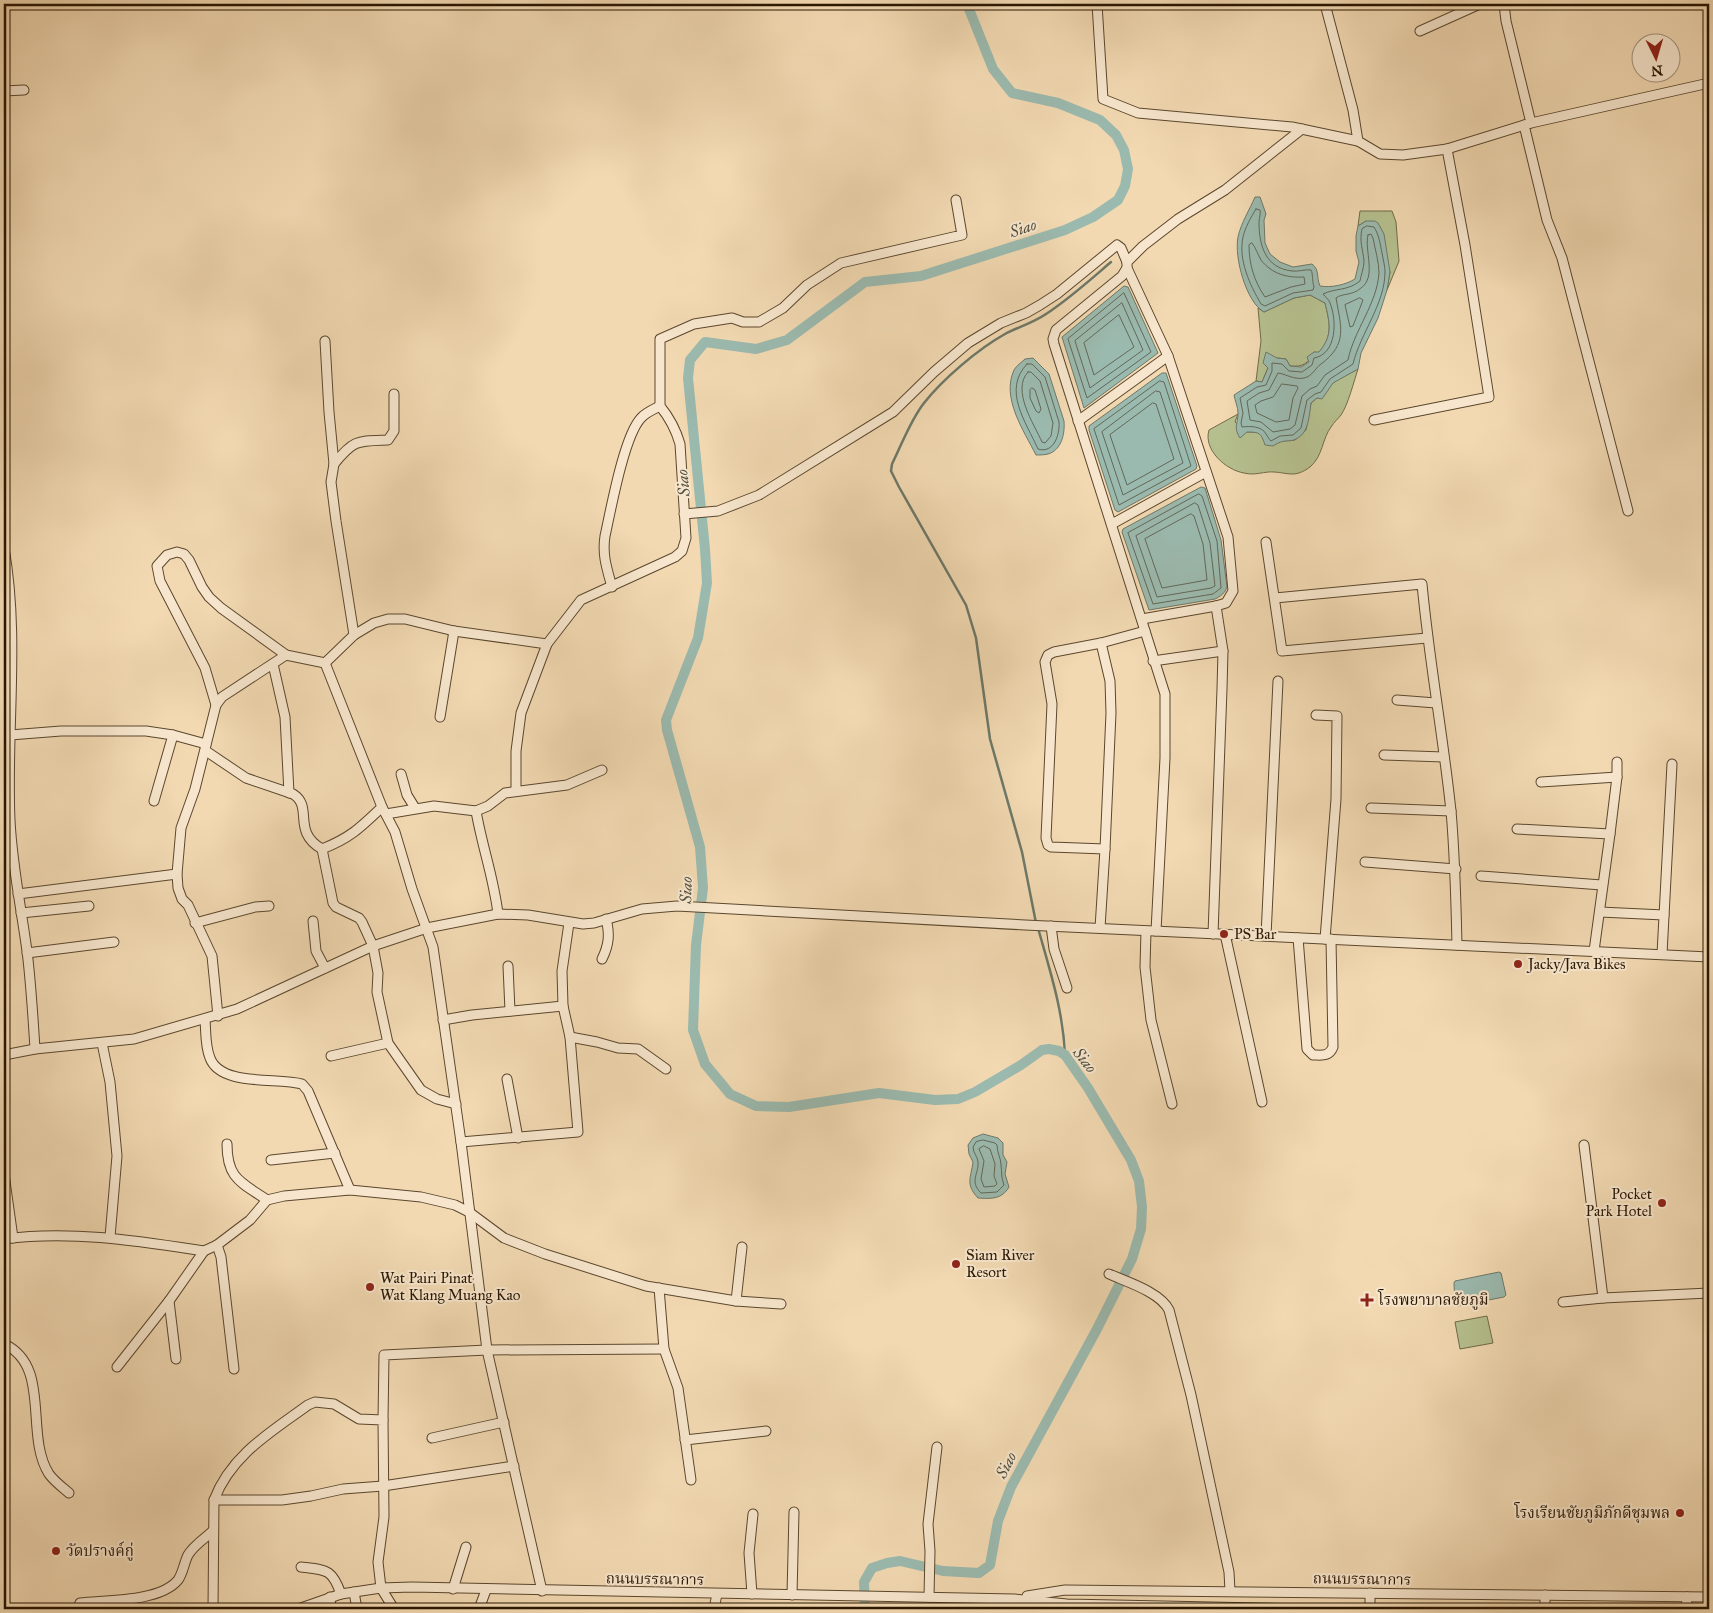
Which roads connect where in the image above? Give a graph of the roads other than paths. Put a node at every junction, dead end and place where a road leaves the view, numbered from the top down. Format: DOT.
graph roads {
  1 [pos="1097,4"];
  2 [pos="1325,4"];
  3 [pos="1480,4"];
  4 [pos="1504,4"];
  5 [pos="1420,31"];
  6 [pos="1709,83"];
  7 [pos="24,90"];
  8 [pos="4,91"];
  9 [pos="1527,124"];
  10 [pos="1302,129"];
  11 [pos="1358,141"];
  12 [pos="1447,149"];
  13 [pos="956,200"];
  14 [pos="1125,259"];
  15 [pos="325,341"];
  16 [pos="1168,356"];
  17 [pos="394,394"];
  18 [pos="660,406"];
  19 [pos="1374,420"];
  20 [pos="1078,421"];
  21 [pos="334,464"];
  22 [pos="1206,472"];
  23 [pos="1628,511"];
  24 [pos="685,514"];
  25 [pos="1112,524"];
  26 [pos="1266,542"];
  27 [pos="4,548"];
  28 [pos="612,587"];
  29 [pos="1275,598"];
  30 [pos="1216,606"];
  31 [pos="1142,619"];
  32 [pos="454,631"];
  33 [pos="1145,631"];
  34 [pos="354,635"];
  35 [pos="1426,638"];
  36 [pos="1102,643"];
  37 [pos="547,644"];
  38 [pos="1223,650"];
  39 [pos="286,655"];
  40 [pos="1153,661"];
  41 [pos="325,663"];
  42 [pos="273,664"];
  43 [pos="1278,681"];
  44 [pos="1397,700"];
  45 [pos="1436,703"];
  46 [pos="216,705"];
  47 [pos="1316,714"];
  48 [pos="440,718"];
  49 [pos="8,732"];
  50 [pos="173,735"];
  51 [pos="206,748"];
  52 [pos="1384,755"];
  53 [pos="1444,758"];
  54 [pos="1617,762"];
  55 [pos="1672,764"];
  56 [pos="602,770"];
  57 [pos="401,774"];
  58 [pos="1617,777"];
  59 [pos="1540,782"];
  60 [pos="516,792"];
  61 [pos="289,793"];
  62 [pos="154,801"];
  63 [pos="415,808"];
  64 [pos="1371,808"];
  65 [pos="384,810"];
  66 [pos="476,811"];
  67 [pos="1451,811"];
  68 [pos="1517,829"];
  69 [pos="1610,834"];
  70 [pos="322,849"];
  71 [pos="1105,849"];
  72 [pos="1365,862"];
  73 [pos="1456,869"];
  74 [pos="177,874"];
  75 [pos="1481,876"];
  76 [pos="1602,885"];
  77 [pos="18,894"];
  78 [pos="89,906"];
  79 [pos="269,906"];
  80 [pos="1600,912"];
  81 [pos="20,913"];
  82 [pos="498,914"];
  83 [pos="1664,915"];
  84 [pos="606,919"];
  85 [pos="313,921"];
  86 [pos="196,923"];
  87 [pos="570,923"];
  88 [pos="1048,926"];
  89 [pos="427,928"];
  90 [pos="1100,928"];
  91 [pos="1146,930"];
  92 [pos="1156,931"];
  93 [pos="1212,934"];
  94 [pos="1225,934"];
  95 [pos="1266,936"];
  96 [pos="1298,938"];
  97 [pos="1328,939"];
  98 [pos="114,942"];
  99 [pos="1457,945"];
  100 [pos="373,946"];
  101 [pos="1594,951"];
  102 [pos="27,953"];
  103 [pos="1662,954"];
  104 [pos="1709,957"];
  105 [pos="602,959"];
  106 [pos="508,966"];
  107 [pos="325,968"];
  108 [pos="1067,988"];
  109 [pos="563,1006"];
  110 [pos="510,1011"];
  111 [pos="218,1016"];
  112 [pos="205,1019"];
  113 [pos="443,1020"];
  114 [pos="570,1037"];
  115 [pos="102,1043"];
  116 [pos="388,1043"];
  117 [pos="35,1049"];
  118 [pos="4,1056"];
  119 [pos="331,1056"];
  120 [pos="666,1069"];
  121 [pos="507,1079"];
  122 [pos="1262,1102"];
  123 [pos="456,1104"];
  124 [pos="1172,1104"];
  125 [pos="518,1138"];
  126 [pos="461,1142"];
  127 [pos="227,1144"];
  128 [pos="1584,1145"];
  129 [pos="335,1153"];
  130 [pos="271,1160"];
  131 [pos="4,1174"];
  132 [pos="350,1190"];
  133 [pos="267,1200"];
  134 [pos="469,1212"];
  135 [pos="110,1237"];
  136 [pos="8,1238"];
  137 [pos="217,1245"];
  138 [pos="742,1247"];
  139 [pos="204,1250"];
  140 [pos="1109,1274"];
  141 [pos="659,1288"];
  142 [pos="1709,1293"];
  143 [pos="1602,1298"];
  144 [pos="736,1300"];
  145 [pos="168,1302"];
  146 [pos="1563,1302"];
  147 [pos="782,1304"];
  148 [pos="4,1344"];
  149 [pos="664,1349"];
  150 [pos="488,1350"];
  151 [pos="176,1359"];
  152 [pos="117,1367"];
  153 [pos="234,1369"];
  154 [pos="383,1420"];
  155 [pos="504,1422"];
  156 [pos="766,1430"];
  157 [pos="432,1438"];
  158 [pos="685,1440"];
  159 [pos="937,1447"];
  160 [pos="514,1466"];
  161 [pos="691,1480"];
  162 [pos="383,1486"];
  163 [pos="69,1492"];
  164 [pos="214,1500"];
  165 [pos="794,1512"];
  166 [pos="753,1514"];
  167 [pos="213,1531"];
  168 [pos="466,1547"];
  169 [pos="302,1567"];
  170 [pos="381,1588"];
  171 [pos="453,1589"];
  172 [pos="486,1590"];
  173 [pos="542,1591"];
  174 [pos="1115,1591"];
  175 [pos="1230,1591"];
  176 [pos="354,1592"];
  177 [pos="1263,1592"];
  178 [pos="1370,1593"];
  179 [pos="341,1594"];
  180 [pos="717,1594"];
  181 [pos="752,1594"];
  182 [pos="792,1595"];
  183 [pos="1545,1595"];
  184 [pos="330,1597"];
  185 [pos="929,1597"];
  186 [pos="1687,1597"];
  187 [pos="1709,1597"];
  188 [pos="1014,1599"];
  189 [pos="1113,1607"];
  190 [pos="1214,1608"];
  191 [pos="78,1609"];
  192 [pos="213,1609"];
  193 [pos="298,1609"];
  194 [pos="331,1609"];
  195 [pos="357,1609"];
  196 [pos="394,1609"];
  197 [pos="479,1609"];
  198 [pos="714,1609"];
  199 [pos="1263,1609"];
  200 [pos="1306,1609"];
  201 [pos="1370,1609"];
  202 [pos="1545,1609"];
  203 [pos="1686,1609"];
  1 -- 10 [label="street"];
  2 -- 11 [label="street"];
  3 -- 5 [label="street"];
  4 -- 9 [label="street"];
  6 -- 9 [label="street"];
  7 -- 8 [label="street"];
  9 -- 12 [label="street"];
  9 -- 23 [label="street"];
  10 -- 11 [label="street"];
  10 -- 14 [label="street"];
  11 -- 12 [label="street"];
  12 -- 19 [label="street"];
  13 -- 18 [label="street"];
  14 -- 16 [label="street"];
  14 -- 20 [label="street"];
  14 -- 24 [label="street"];
  15 -- 21 [label="street"];
  16 -- 20 [label="street"];
  16 -- 22 [label="street"];
  17 -- 21 [label="street"];
  18 -- 24 [label="street"];
  18 -- 28 [label="street"];
  20 -- 25 [label="street"];
  21 -- 34 [label="street"];
  22 -- 25 [label="street"];
  22 -- 30 [label="street"];
  24 -- 28 [label="street"];
  25 -- 31 [label="street"];
  26 -- 29 [label="street"];
  27 -- 49 [label="street"];
  28 -- 37 [label="street"];
  29 -- 35 [label="street"];
  29 -- 35 [label="street"];
  30 -- 31 [label="street"];
  30 -- 38 [label="street"];
  31 -- 33 [label="street"];
  32 -- 34 [label="street"];
  32 -- 37 [label="street"];
  32 -- 48 [label="street"];
  33 -- 36 [label="street"];
  33 -- 40 [label="street"];
  34 -- 41 [label="street"];
  35 -- 45 [label="street"];
  36 -- 71 [label="street"];
  36 -- 71 [label="street"];
  37 -- 60 [label="street"];
  38 -- 40 [label="street"];
  38 -- 93 [label="street"];
  39 -- 41 [label="street"];
  39 -- 42 [label="street"];
  39 -- 46 [label="street"];
  40 -- 92 [label="street"];
  41 -- 65 [label="street"];
  42 -- 46 [label="street"];
  42 -- 61 [label="street"];
  43 -- 95 [label="street"];
  44 -- 45 [label="street"];
  45 -- 53 [label="street"];
  46 -- 51 [label="street"];
  47 -- 97 [label="street"];
  49 -- 50 [label="street"];
  49 -- 77 [label="street"];
  50 -- 51 [label="street"];
  50 -- 62 [label="street"];
  51 -- 61 [label="street"];
  51 -- 74 [label="street"];
  52 -- 53 [label="street"];
  53 -- 67 [label="street"];
  54 -- 58 [label="street"];
  55 -- 83 [label="street"];
  56 -- 60 [label="street"];
  57 -- 63 [label="street"];
  58 -- 59 [label="street"];
  58 -- 69 [label="street"];
  60 -- 66 [label="street"];
  61 -- 70 [label="street"];
  63 -- 65 [label="street"];
  63 -- 66 [label="street"];
  64 -- 67 [label="street"];
  65 -- 70 [label="street"];
  65 -- 89 [label="street"];
  66 -- 82 [label="street"];
  67 -- 73 [label="street"];
  68 -- 69 [label="street"];
  69 -- 76 [label="street"];
  70 -- 100 [label="street"];
  71 -- 90 [label="street"];
  72 -- 73 [label="street"];
  73 -- 99 [label="street"];
  74 -- 77 [label="street"];
  74 -- 86 [label="street"];
  75 -- 76 [label="street"];
  76 -- 80 [label="street"];
  77 -- 81 [label="street"];
  78 -- 81 [label="street"];
  79 -- 86 [label="street"];
  80 -- 83 [label="street"];
  80 -- 101 [label="street"];
  81 -- 102 [label="street"];
  82 -- 87 [label="street"];
  82 -- 89 [label="street"];
  83 -- 103 [label="street"];
  84 -- 87 [label="street"];
  84 -- 88 [label="street"];
  84 -- 105 [label="street"];
  85 -- 107 [label="street"];
  86 -- 111 [label="street"];
  87 -- 109 [label="street"];
  88 -- 90 [label="street"];
  88 -- 108 [label="street"];
  89 -- 100 [label="street"];
  89 -- 113 [label="street"];
  90 -- 91 [label="street"];
  91 -- 92 [label="street"];
  91 -- 124 [label="street"];
  92 -- 93 [label="street"];
  93 -- 94 [label="street"];
  94 -- 95 [label="street"];
  94 -- 122 [label="street"];
  95 -- 96 [label="street"];
  96 -- 97 [label="street"];
  96 -- 97 [label="street"];
  97 -- 99 [label="street"];
  98 -- 102 [label="street"];
  99 -- 101 [label="street"];
  100 -- 107 [label="street"];
  100 -- 116 [label="street"];
  101 -- 103 [label="street"];
  102 -- 117 [label="street"];
  103 -- 104 [label="street"];
  106 -- 110 [label="street"];
  107 -- 111 [label="street"];
  109 -- 110 [label="street"];
  109 -- 114 [label="street"];
  110 -- 113 [label="street"];
  111 -- 112 [label="street"];
  112 -- 115 [label="street"];
  112 -- 129 [label="street"];
  113 -- 123 [label="street"];
  114 -- 120 [label="street"];
  114 -- 125 [label="street"];
  115 -- 117 [label="street"];
  115 -- 135 [label="street"];
  116 -- 119 [label="street"];
  116 -- 123 [label="street"];
  117 -- 118 [label="street"];
  121 -- 125 [label="street"];
  123 -- 126 [label="street"];
  125 -- 126 [label="street"];
  126 -- 134 [label="street"];
  127 -- 133 [label="street"];
  128 -- 143 [label="street"];
  129 -- 130 [label="street"];
  129 -- 132 [label="street"];
  131 -- 136 [label="street"];
  132 -- 133 [label="street"];
  132 -- 134 [label="street"];
  133 -- 137 [label="street"];
  134 -- 141 [label="street"];
  134 -- 150 [label="street"];
  135 -- 136 [label="street"];
  135 -- 139 [label="street"];
  137 -- 139 [label="street"];
  137 -- 153 [label="street"];
  138 -- 144 [label="street"];
  139 -- 145 [label="street"];
  140 -- 175 [label="street"];
  141 -- 144 [label="street"];
  141 -- 149 [label="street"];
  142 -- 143 [label="street"];
  143 -- 146 [label="street"];
  144 -- 147 [label="street"];
  145 -- 151 [label="street"];
  145 -- 152 [label="street"];
  148 -- 163 [label="street"];
  149 -- 150 [label="street"];
  149 -- 158 [label="street"];
  150 -- 154 [label="street"];
  150 -- 155 [label="street"];
  154 -- 162 [label="street"];
  154 -- 164 [label="street"];
  155 -- 157 [label="street"];
  155 -- 160 [label="street"];
  156 -- 158 [label="street"];
  158 -- 161 [label="street"];
  159 -- 185 [label="street"];
  160 -- 162 [label="street"];
  160 -- 173 [label="street"];
  162 -- 164 [label="street"];
  162 -- 170 [label="street"];
  164 -- 167 [label="street"];
  165 -- 182 [label="street"];
  166 -- 181 [label="street"];
  167 -- 191 [label="street"];
  167 -- 192 [label="street"];
  168 -- 171 [label="street"];
  169 -- 179 [label="street"];
  170 -- 171 [label="street, ถนนบรรณาการ"];
  170 -- 176 [label="street, ถนนบรรณาการ"];
  170 -- 196 [label="street"];
  171 -- 172 [label="street, ถนนบรรณาการ"];
  172 -- 173 [label="street, ถนนบรรณาการ"];
  172 -- 197 [label="street"];
  173 -- 180 [label="street, ถนนบรรณาการ"];
  174 -- 175 [label="street, ถนนบรรณาการ"];
  174 -- 188 [label="street, ถนนบรรณาการ"];
  174 -- 189 [label="street"];
  175 -- 177 [label="street, ถนนบรรณาการ"];
  176 -- 179 [label="street, ถนนบรรณาการ"];
  176 -- 195 [label="street"];
  177 -- 178 [label="street, ถนนบรรณาการ"];
  177 -- 199 [label="street"];
  178 -- 183 [label="street, ถนนบรรณาการ"];
  178 -- 201 [label="street"];
  179 -- 184 [label="street, ถนนบรรณาการ"];
  180 -- 181 [label="street, ถนนบรรณาการ"];
  180 -- 198 [label="street"];
  181 -- 182 [label="street, ถนนบรรณาการ"];
  182 -- 185 [label="street, ถนนบรรณาการ"];
  183 -- 186 [label="street, ถนนบรรณาการ"];
  183 -- 202 [label="street"];
  184 -- 193 [label="street, ถนนบรรณาการ"];
  184 -- 194 [label="street"];
  185 -- 188 [label="street, ถนนบรรณาการ"];
  186 -- 187 [label="street, ถนนบรรณาการ"];
  186 -- 203 [label="street"];
  188 -- 189 [label="street, ถนนบรรณาการ"];
  189 -- 190 [label="street, ถนนบรรณาการ"];
  190 -- 199 [label="street, ถนนบรรณาการ"];
  199 -- 200 [label="street, ถนนบรรณาการ"];
}
